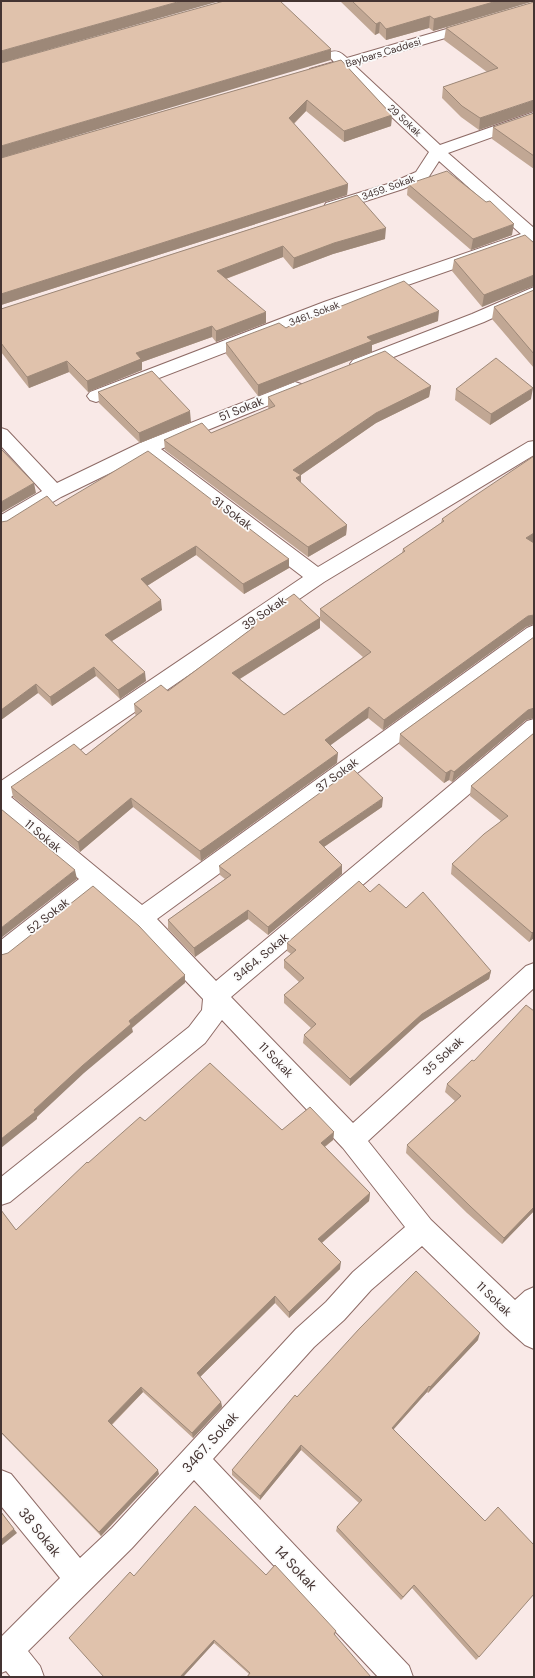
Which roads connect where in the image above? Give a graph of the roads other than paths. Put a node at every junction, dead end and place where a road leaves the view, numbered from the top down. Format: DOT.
graph roads {
  1 [pos="490,20"];
  2 [pos="327,48"];
  3 [pos="344,64"];
  4 [pos="298,77"];
  5 [pos="534,117"];
  6 [pos="438,151"];
  7 [pos="315,212"];
  8 [pos="534,235"];
  9 [pos="534,292"];
  10 [pos="343,370"];
  11 [pos="314,381"];
  12 [pos="96,396"];
  13 [pos="1,434"];
  14 [pos="534,447"];
  15 [pos="147,448"];
  16 [pos="54,492"];
  17 [pos="1,524"];
  18 [pos="317,577"];
  19 [pos="534,633"];
  20 [pos="534,728"];
  21 [pos="1,792"];
  22 [pos="1,801"];
  23 [pos="95,880"];
  24 [pos="141,918"];
  25 [pos="1,953"];
  26 [pos="534,973"];
  27 [pos="215,996"];
  28 [pos="352,1140"];
  29 [pos="1,1193"];
  30 [pos="422,1229"];
  31 [pos="534,1300"];
  32 [pos="516,1319"];
  33 [pos="534,1336"];
  34 [pos="194,1460"];
  35 [pos="1,1484"];
  36 [pos="79,1579"];
  37 [pos="5,1654"];
  38 [pos="29,1677"];
  39 [pos="398,1677"];
  1 -- 3 [label="street, Baybars Caddesi"];
  2 -- 3 [label="street, 29 Sokak"];
  3 -- 4 [label="street, Baybars Caddesi"];
  3 -- 6 [label="street, 29 Sokak"];
  5 -- 6 [label="street"];
  6 -- 7 [label="street, 3459. Sokak"];
  6 -- 8 [label="street, 29 Sokak"];
  8 -- 12 [label="street, 3461. Sokak"];
  9 -- 10 [label="street"];
  11 -- 15 [label="street, 51 Sokak"];
  13 -- 16 [label="street"];
  14 -- 18 [label="street, 39 Sokak"];
  15 -- 16 [label="street, 51 Sokak"];
  15 -- 18 [label="street, 31 Sokak"];
  16 -- 17 [label="street, 51 Sokak"];
  18 -- 21 [label="street, 39 Sokak"];
  19 -- 24 [label="street, 37 Sokak"];
  20 -- 27 [label="street, 3464. Sokak"];
  22 -- 23 [label="street, 11 Sokak"];
  23 -- 24 [label="street, 11 Sokak"];
  23 -- 25 [label="street, 52 Sokak"];
  24 -- 27 [label="street, 11 Sokak"];
  26 -- 28 [label="street, 35 Sokak"];
  27 -- 28 [label="street, 11 Sokak"];
  27 -- 29 [label="street"];
  28 -- 30 [label="street, 11 Sokak"];
  30 -- 32 [label="street, 11 Sokak"];
  30 -- 34 [label="street, 3467. Sokak"];
  31 -- 32 [label="street"];
  32 -- 33 [label="street, 11 Sokak"];
  34 -- 36 [label="street, 3467. Sokak"];
  34 -- 39 [label="street, 14 Sokak"];
  35 -- 36 [label="street, 38 Sokak"];
  36 -- 37 [label="street, 3467. Sokak"];
  37 -- 38 [label="street"];
}
